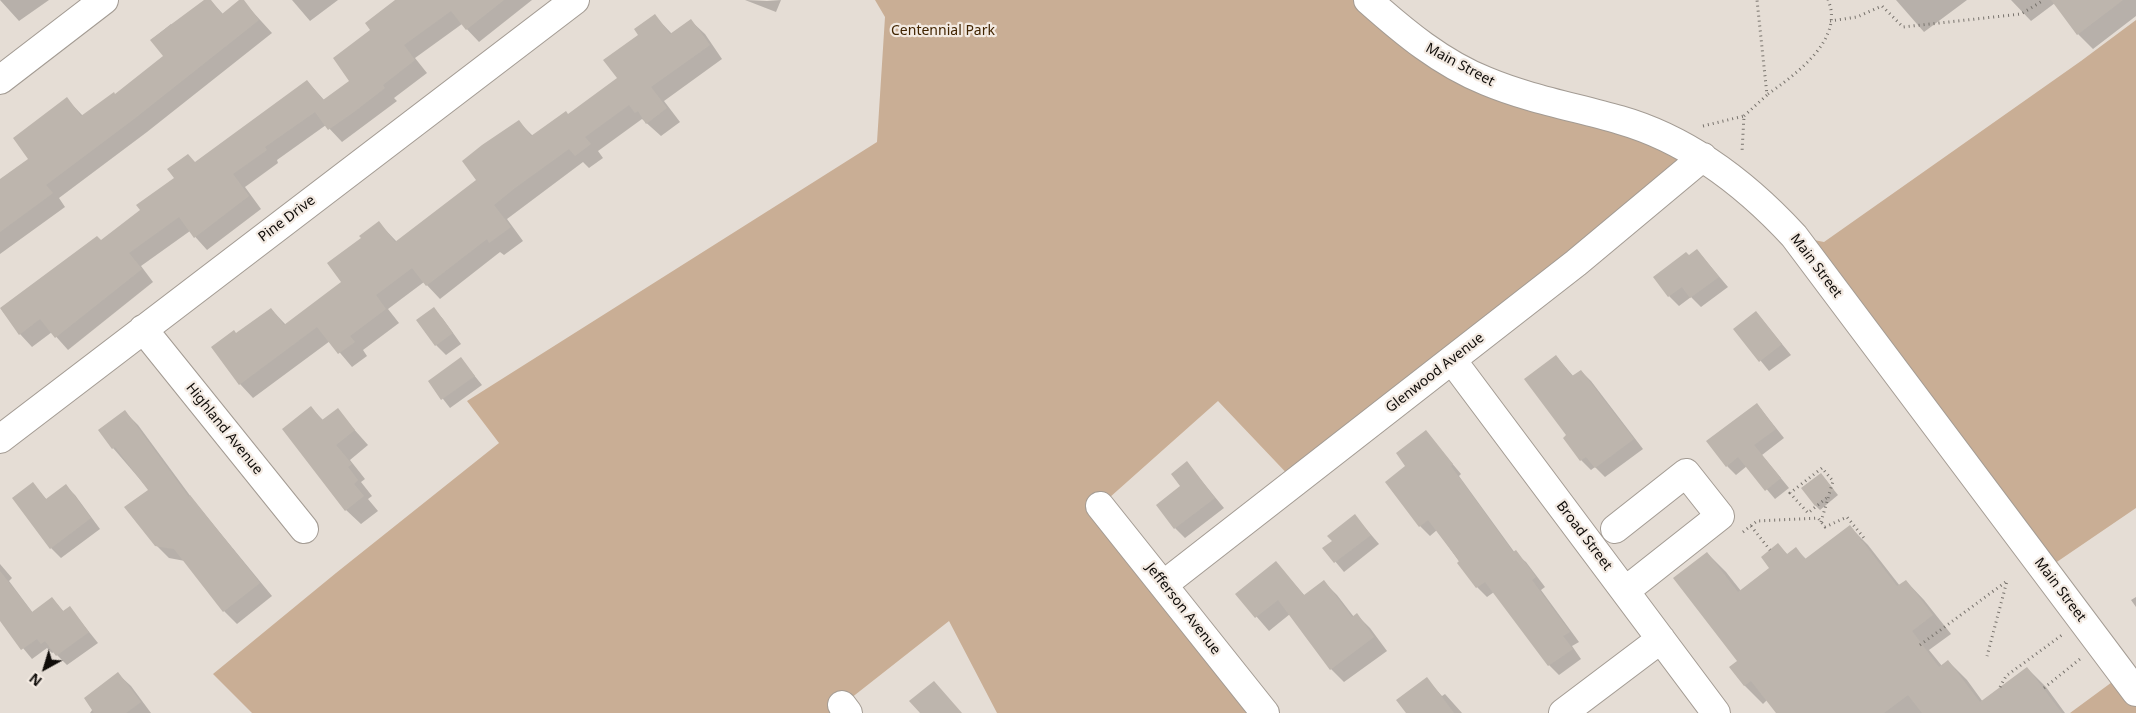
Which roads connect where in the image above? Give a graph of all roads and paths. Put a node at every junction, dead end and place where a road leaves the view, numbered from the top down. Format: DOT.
graph roads {
  1 [pos="104,0"];
  2 [pos="575,0"];
  3 [pos="1368,0"];
  4 [pos="1757,0"];
  5 [pos="1828,0"];
  6 [pos="2044,0"];
  7 [pos="1830,21"];
  8 [pos="0,80"];
  9 [pos="1767,95"];
  10 [pos="1744,116"];
  11 [pos="1703,157"];
  12 [pos="144,329"];
  13 [pos="1452,360"];
  14 [pos="0,439"];
  15 [pos="1829,496"];
  16 [pos="1100,506"];
  17 [pos="1821,522"];
  18 [pos="1751,526"];
  19 [pos="304,529"];
  20 [pos="1615,529"];
  21 [pos="1738,536"];
  22 [pos="1861,540"];
  23 [pos="1770,550"];
  24 [pos="1163,585"];
  25 [pos="1625,591"];
  26 [pos="2082,620"];
  27 [pos="1661,639"];
  28 [pos="2100,644"];
  29 [pos="1920,645"];
  30 [pos="1987,656"];
  31 [pos="2000,687"];
  32 [pos="2044,688"];
  33 [pos="2136,692"];
  34 [pos="1265,713"];
  35 [pos="1562,713"];
  36 [pos="1716,713"];
  1 -- 8 [label="street"];
  2 -- 12 [label="street, Pine Drive"];
  3 -- 11 [label="street, Main Street"];
  4 -- 9 [label="path"];
  5 -- 7 [label="path"];
  6 -- 7 [label="path"];
  7 -- 9 [label="path"];
  9 -- 10 [label="path"];
  11 -- 13 [label="street, Glenwood Avenue"];
  11 -- 26 [label="street, Main Street"];
  12 -- 14 [label="street, Pine Drive"];
  12 -- 19 [label="street, Highland Avenue"];
  13 -- 24 [label="street, Glenwood Avenue"];
  13 -- 25 [label="street, Broad Street"];
  15 -- 15 [label="path"];
  15 -- 17 [label="path"];
  16 -- 24 [label="street, Jefferson Avenue"];
  17 -- 18 [label="path"];
  17 -- 22 [label="path"];
  18 -- 21 [label="path"];
  18 -- 23 [label="path"];
  20 -- 25 [label="street"];
  24 -- 34 [label="street, Jefferson Avenue"];
  25 -- 27 [label="street, Broad Street"];
  26 -- 28 [label="street, Main Street"];
  26 -- 31 [label="path"];
  27 -- 35 [label="street"];
  27 -- 36 [label="street, Broad Street"];
  28 -- 32 [label="path"];
  28 -- 33 [label="street, Main Street"];
  29 -- 30 [label="path"];
}
